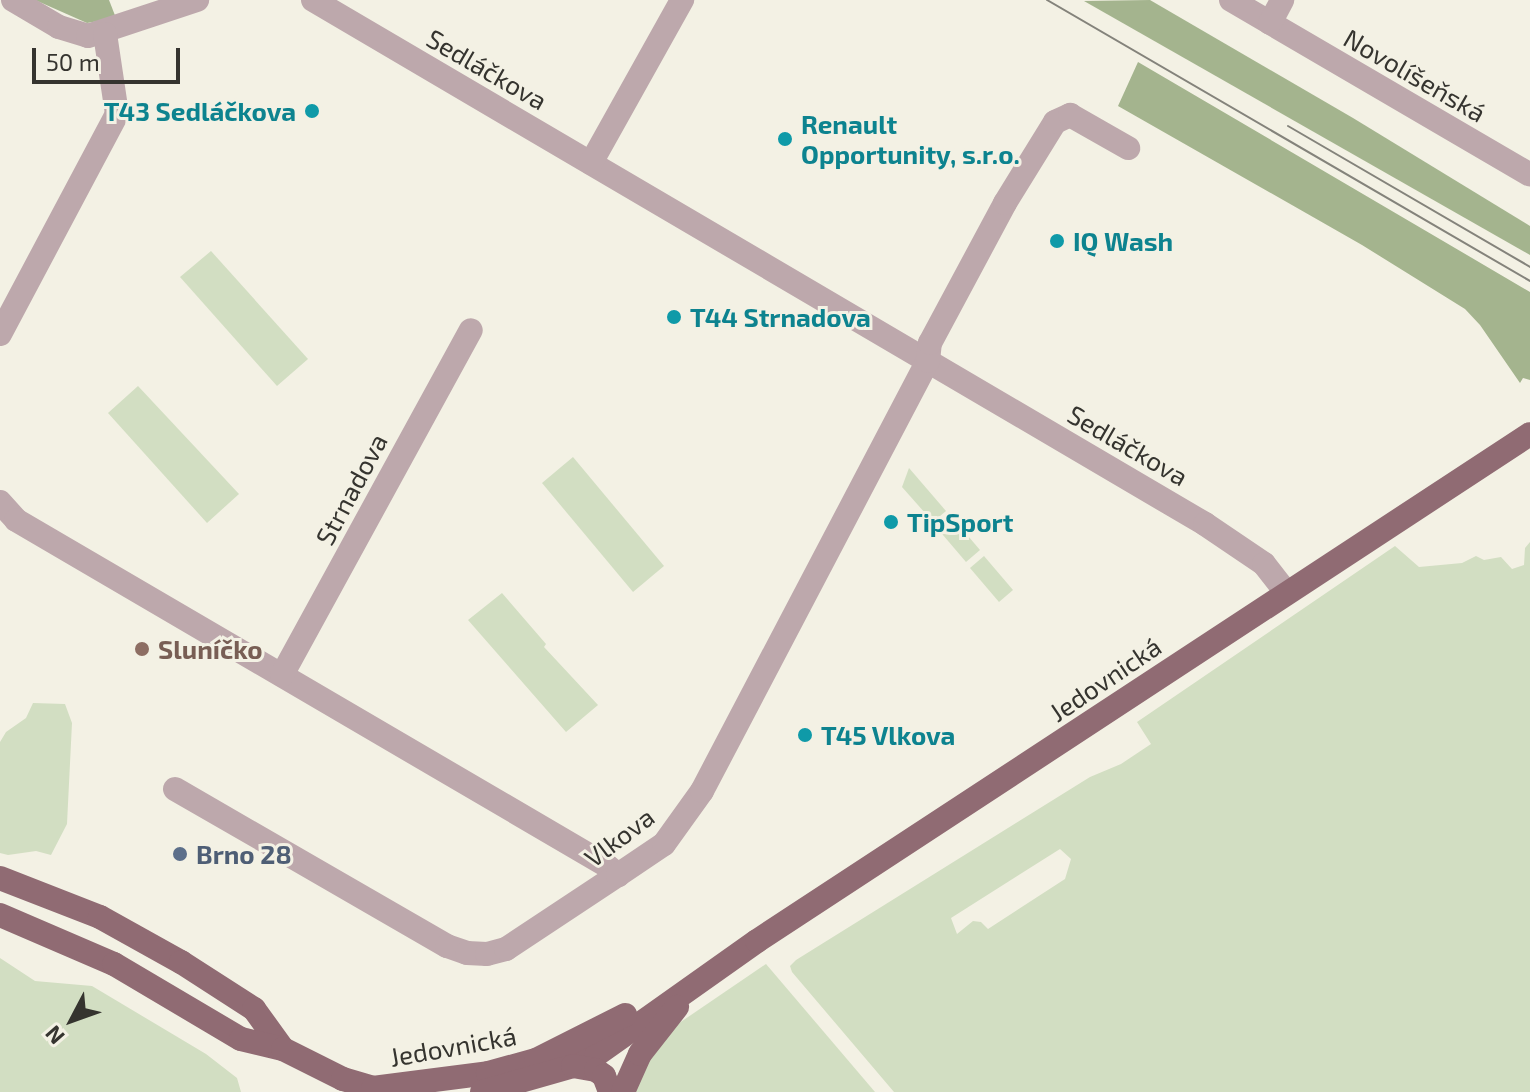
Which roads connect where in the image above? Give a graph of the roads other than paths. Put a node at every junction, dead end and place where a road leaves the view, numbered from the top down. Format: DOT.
graph roads {
  1 [pos="13,0"];
  2 [pos="197,0"];
  3 [pos="313,0"];
  4 [pos="682,0"];
  5 [pos="1231,0"];
  6 [pos="1282,0"];
  7 [pos="1270,23"];
  8 [pos="105,34"];
  9 [pos="1128,148"];
  10 [pos="591,163"];
  11 [pos="1530,175"];
  12 [pos="471,330"];
  13 [pos="0,334"];
  14 [pos="928,361"];
  15 [pos="1530,434"];
  16 [pos="0,502"];
  17 [pos="1287,593"];
  18 [pos="282,675"];
  19 [pos="175,789"];
  20 [pos="618,875"];
  21 [pos="0,878"];
  22 [pos="0,915"];
  23 [pos="713,972"];
  24 [pos="283,1049"];
  25 [pos="598,1062"];
  26 [pos="380,1090"];
  27 [pos="404,1092"];
  28 [pos="482,1092"];
  29 [pos="610,1092"];
  30 [pos="623,1092"];
  1 -- 8 [label="street"];
  2 -- 8 [label="street"];
  3 -- 10 [label="street, Sedláčkova"];
  4 -- 10 [label="street"];
  5 -- 7 [label="street, Novolíšeňská"];
  6 -- 7 [label="street"];
  7 -- 11 [label="street, Novolíšeňská"];
  8 -- 13 [label="street"];
  9 -- 14 [label="street"];
  10 -- 14 [label="street, Sedláčkova"];
  12 -- 18 [label="street, Strnadova"];
  14 -- 17 [label="street, Sedláčkova"];
  14 -- 20 [label="street, Vlkova"];
  15 -- 17 [label="main road, Jedovnická"];
  16 -- 18 [label="street"];
  17 -- 23 [label="main road, Jedovnická"];
  18 -- 20 [label="street"];
  19 -- 20 [label="street, Vlkova"];
  21 -- 24 [label="main road, Jedovnická"];
  22 -- 24 [label="main road, Jedovnická"];
  23 -- 25 [label="main road, Jedovnická"];
  23 -- 26 [label="main road, Jedovnická"];
  23 -- 30 [label="main road"];
  24 -- 26 [label="main road, Jedovnická"];
  25 -- 28 [label="main road, Jedovnická"];
  25 -- 29 [label="main road"];
  26 -- 27 [label="main road, Jedovnická"];
}
